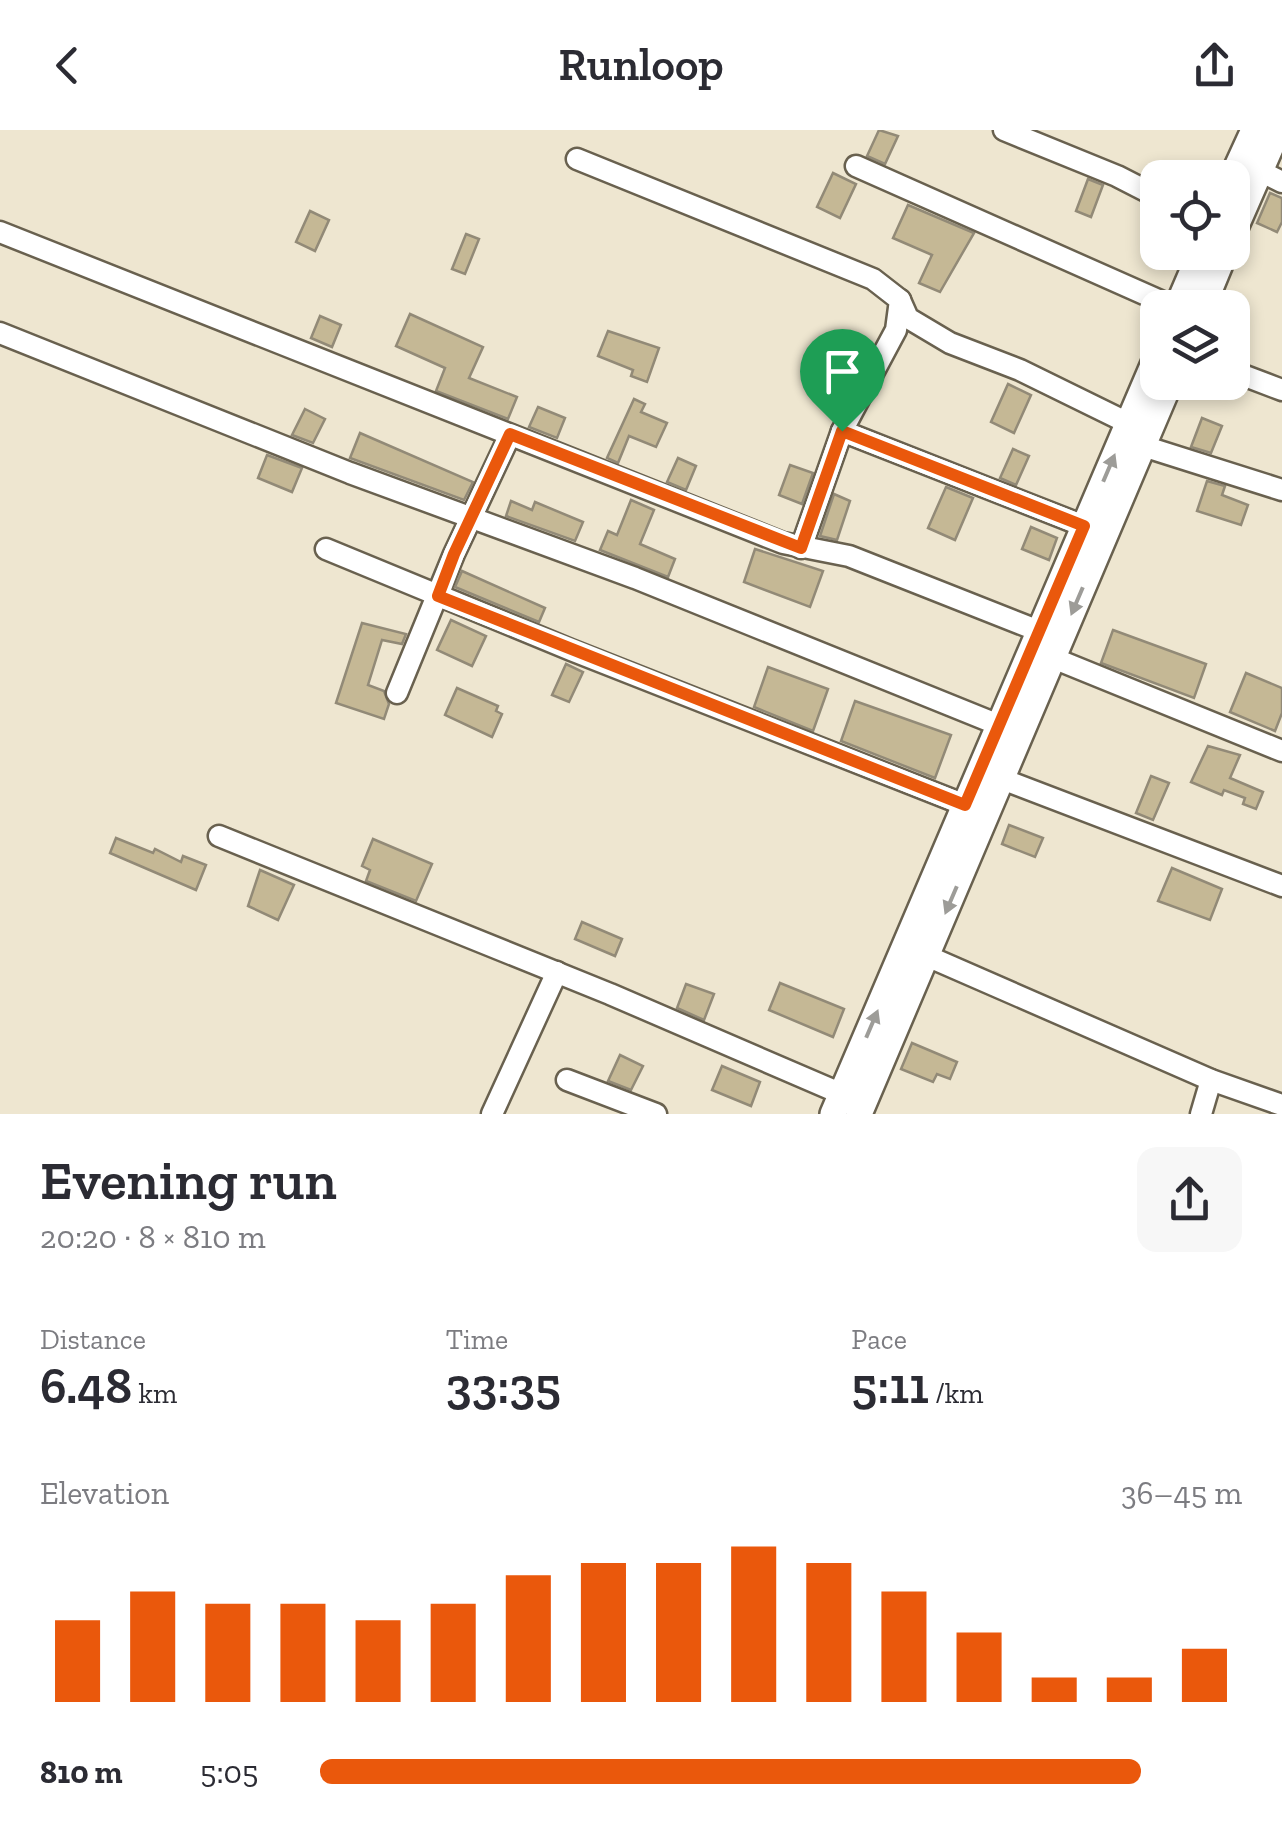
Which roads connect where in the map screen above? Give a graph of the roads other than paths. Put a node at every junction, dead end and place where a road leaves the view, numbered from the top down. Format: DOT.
graph roads {
  1 [pos="1004,130"];
  2 [pos="1259,130"];
  3 [pos="576,159"];
  4 [pos="1242,160"];
  5 [pos="856,166"];
  6 [pos="1271,176"];
  7 [pos="1140,188"];
  8 [pos="1250,208"];
  9 [pos="0,232"];
  10 [pos="1140,292"];
  11 [pos="900,300"];
  12 [pos="0,333"];
  13 [pos="1250,378"];
  14 [pos="1282,390"];
  15 [pos="1140,395"];
  16 [pos="1162,400"];
  17 [pos="1128,422"];
  18 [pos="842,431"];
  19 [pos="510,434"];
  20 [pos="1143,446"];
  21 [pos="1282,490"];
  22 [pos="471,519"];
  23 [pos="1084,526"];
  24 [pos="801,548"];
  25 [pos="326,549"];
  26 [pos="438,596"];
  27 [pos="1039,632"];
  28 [pos="1053,658"];
  29 [pos="397,693"];
  30 [pos="999,726"];
  31 [pos="1282,751"];
  32 [pos="1002,779"];
  33 [pos="965,805"];
  34 [pos="219,836"];
  35 [pos="1282,886"];
  36 [pos="927,956"];
  37 [pos="557,972"];
  38 [pos="567,1080"];
  39 [pos="1211,1080"];
  40 [pos="838,1104"];
  41 [pos="1282,1106"];
  42 [pos="492,1114"];
  43 [pos="656,1114"];
  44 [pos="859,1114"];
  45 [pos="1201,1114"];
  1 -- 7 [label="street"];
  2 -- 4 [label="main road"];
  2 -- 6 [label="main road"];
  3 -- 11 [label="street"];
  5 -- 10 [label="street"];
  6 -- 8 [label="main road"];
  9 -- 19 [label="street"];
  11 -- 17 [label="street"];
  11 -- 18 [label="street"];
  12 -- 22 [label="street"];
  13 -- 14 [label="street"];
  15 -- 17 [label="main road"];
  16 -- 20 [label="main road"];
  23 -- 17 [label="main road, one-way"];
  18 -- 23 [label="street"];
  18 -- 24 [label="street"];
  19 -- 22 [label="street"];
  19 -- 24 [label="street"];
  20 -- 21 [label="street"];
  20 -- 28 [label="main road, one-way"];
  22 -- 26 [label="street"];
  22 -- 30 [label="street"];
  23 -- 27 [label="main road"];
  24 -- 27 [label="street"];
  25 -- 26 [label="street"];
  26 -- 29 [label="street"];
  26 -- 33 [label="street"];
  27 -- 30 [label="main road"];
  28 -- 31 [label="street"];
  28 -- 32 [label="main road"];
  30 -- 33 [label="main road"];
  32 -- 35 [label="street"];
  32 -- 36 [label="main road, one-way"];
  40 -- 33 [label="main road, one-way"];
  34 -- 37 [label="street"];
  36 -- 39 [label="street"];
  36 -- 44 [label="main road"];
  37 -- 40 [label="street"];
  37 -- 42 [label="street"];
  38 -- 43 [label="street"];
  39 -- 41 [label="street"];
  39 -- 45 [label="street"];
}
